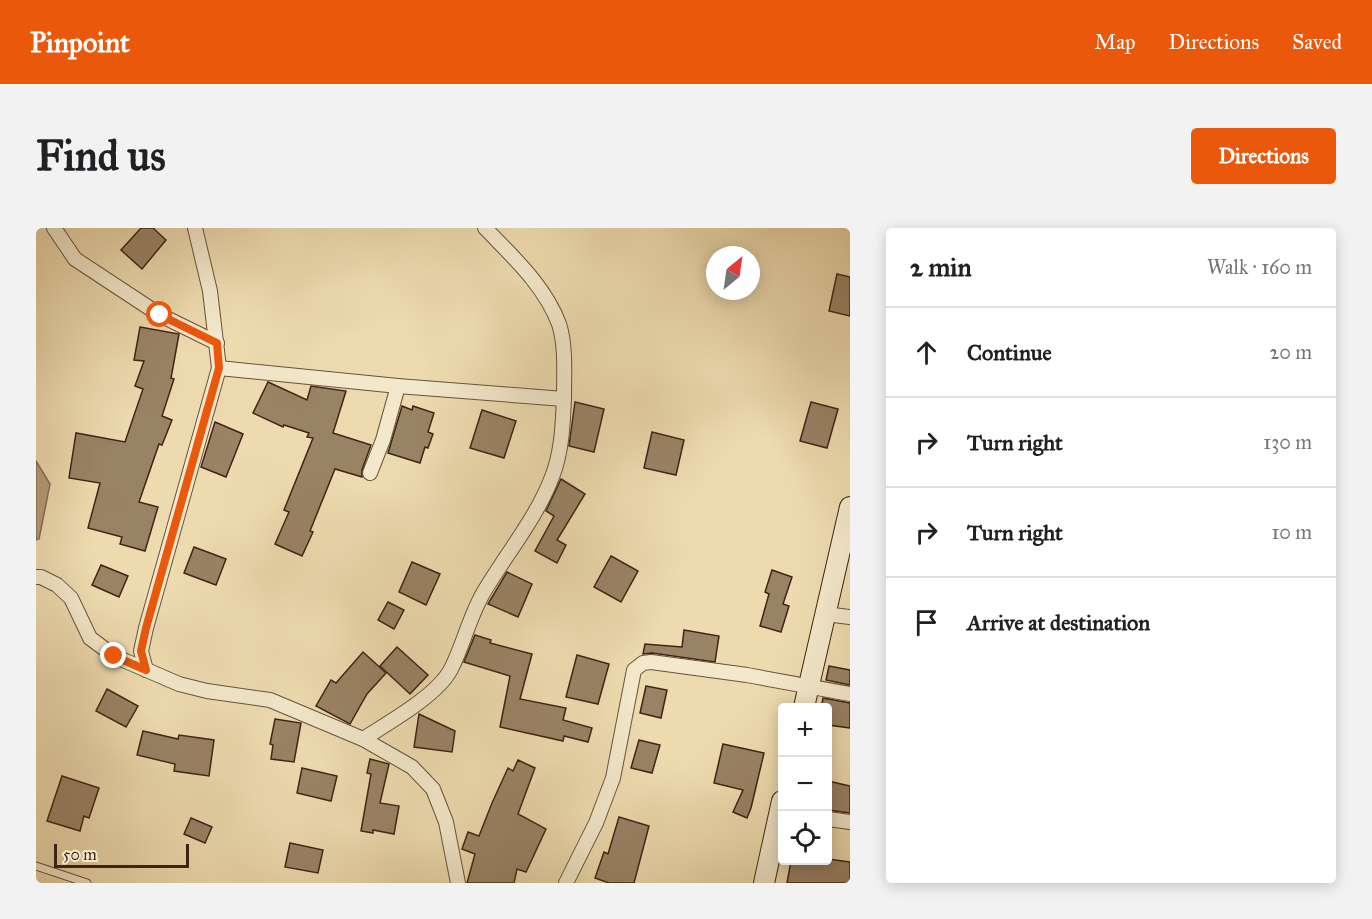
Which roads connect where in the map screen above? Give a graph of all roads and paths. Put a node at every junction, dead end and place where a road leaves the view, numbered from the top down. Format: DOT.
graph roads {
  1 [pos="54,228"];
  2 [pos="195,228"];
  3 [pos="484,228"];
  4 [pos="217,343"];
  5 [pos="219,368"];
  6 [pos="398,386"];
  7 [pos="564,399"];
  8 [pos="370,473"];
  9 [pos="850,507"];
  10 [pos="848,530"];
  11 [pos="36,578"];
  12 [pos="825,614"];
  13 [pos="850,617"];
  14 [pos="146,670"];
  15 [pos="809,688"];
  16 [pos="850,694"];
  17 [pos="805,703"];
  18 [pos="363,739"];
  19 [pos="781,811"];
  20 [pos="832,820"];
  21 [pos="850,822"];
  22 [pos="36,866"];
  23 [pos="87,883"];
  24 [pos="458,883"];
  25 [pos="566,883"];
  26 [pos="764,883"];
  1 -- 4 [label="street"];
  2 -- 4 [label="street"];
  3 -- 7 [label="street"];
  4 -- 5 [label="street"];
  5 -- 6 [label="street"];
  5 -- 14 [label="street"];
  6 -- 7 [label="street"];
  6 -- 8 [label="street"];
  7 -- 18 [label="street"];
  9 -- 10 [label="main road"];
  10 -- 12 [label="main road"];
  11 -- 14 [label="street"];
  12 -- 13 [label="street"];
  12 -- 15 [label="main road"];
  14 -- 18 [label="street"];
  15 -- 16 [label="street"];
  15 -- 17 [label="main road"];
  15 -- 25 [label="street"];
  18 -- 24 [label="street"];
  19 -- 26 [label="main road"];
  20 -- 21 [label="street"];
  22 -- 23 [label="lane"];
}
